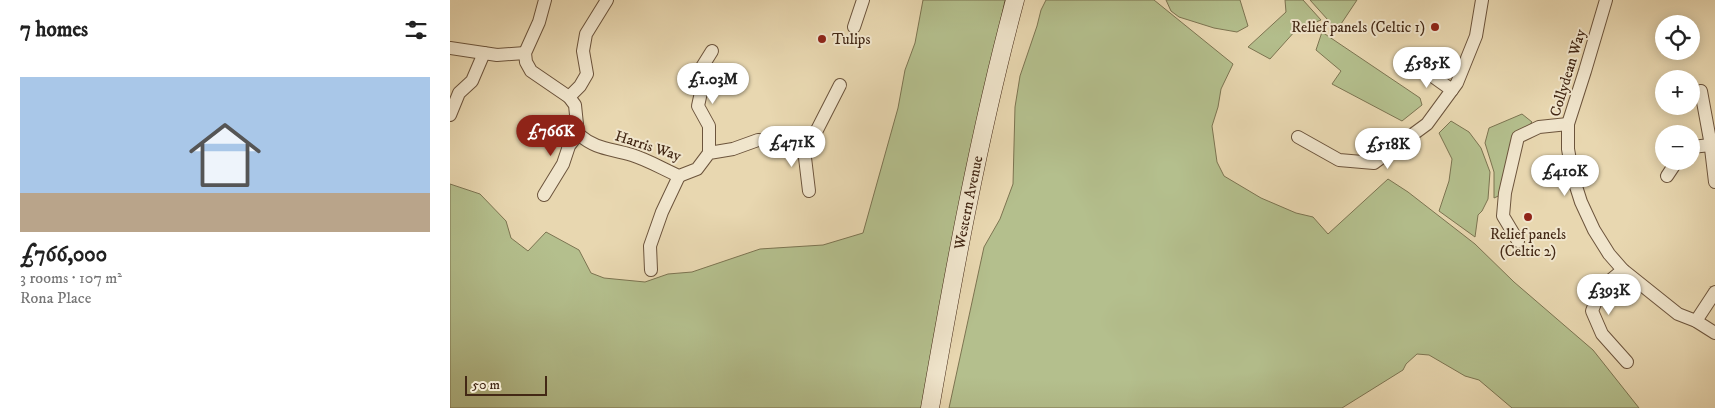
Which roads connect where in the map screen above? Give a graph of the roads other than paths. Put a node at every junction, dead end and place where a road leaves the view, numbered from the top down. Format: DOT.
graph roads {
  1 [pos="545,0"];
  2 [pos="607,0"];
  3 [pos="863,0"];
  4 [pos="1014,0"];
  5 [pos="1482,0"];
  6 [pos="1606,0"];
  7 [pos="854,27"];
  8 [pos="450,48"];
  9 [pos="712,51"];
  10 [pos="524,53"];
  11 [pos="484,54"];
  12 [pos="1417,65"];
  13 [pos="840,85"];
  14 [pos="1452,90"];
  15 [pos="1701,91"];
  16 [pos="569,97"];
  17 [pos="450,115"];
  18 [pos="1568,124"];
  19 [pos="578,134"];
  20 [pos="1298,137"];
  21 [pos="803,141"];
  22 [pos="1711,145"];
  23 [pos="1700,146"];
  24 [pos="710,153"];
  25 [pos="1671,170"];
  26 [pos="679,176"];
  27 [pos="1667,176"];
  28 [pos="1715,182"];
  29 [pos="809,192"];
  30 [pos="544,195"];
  31 [pos="1518,241"];
  32 [pos="651,270"];
  33 [pos="1623,270"];
  34 [pos="1715,292"];
  35 [pos="1696,321"];
  36 [pos="1715,333"];
  37 [pos="1627,362"];
  38 [pos="930,408"];
  1 -- 10 [label="street"];
  2 -- 16 [label="street"];
  3 -- 7 [label="street"];
  4 -- 38 [label="main road, Western Avenue"];
  5 -- 14 [label="street"];
  6 -- 18 [label="street, Collydean Way"];
  8 -- 11 [label="street"];
  9 -- 24 [label="street"];
  10 -- 11 [label="street"];
  10 -- 16 [label="street"];
  11 -- 17 [label="street"];
  12 -- 14 [label="street"];
  13 -- 21 [label="street"];
  14 -- 20 [label="street"];
  15 -- 22 [label="street"];
  16 -- 19 [label="street"];
  18 -- 31 [label="street"];
  18 -- 33 [label="street, Collydean Way"];
  19 -- 26 [label="street, Harris Way"];
  19 -- 30 [label="street"];
  21 -- 24 [label="street"];
  21 -- 29 [label="street"];
  22 -- 23 [label="street"];
  22 -- 28 [label="street"];
  24 -- 26 [label="street, Harris Way"];
  25 -- 27 [label="street"];
  26 -- 32 [label="street"];
  33 -- 35 [label="street, Collydean Way"];
  33 -- 37 [label="street"];
  34 -- 35 [label="street"];
  35 -- 36 [label="street, Collydean Way"];
}
